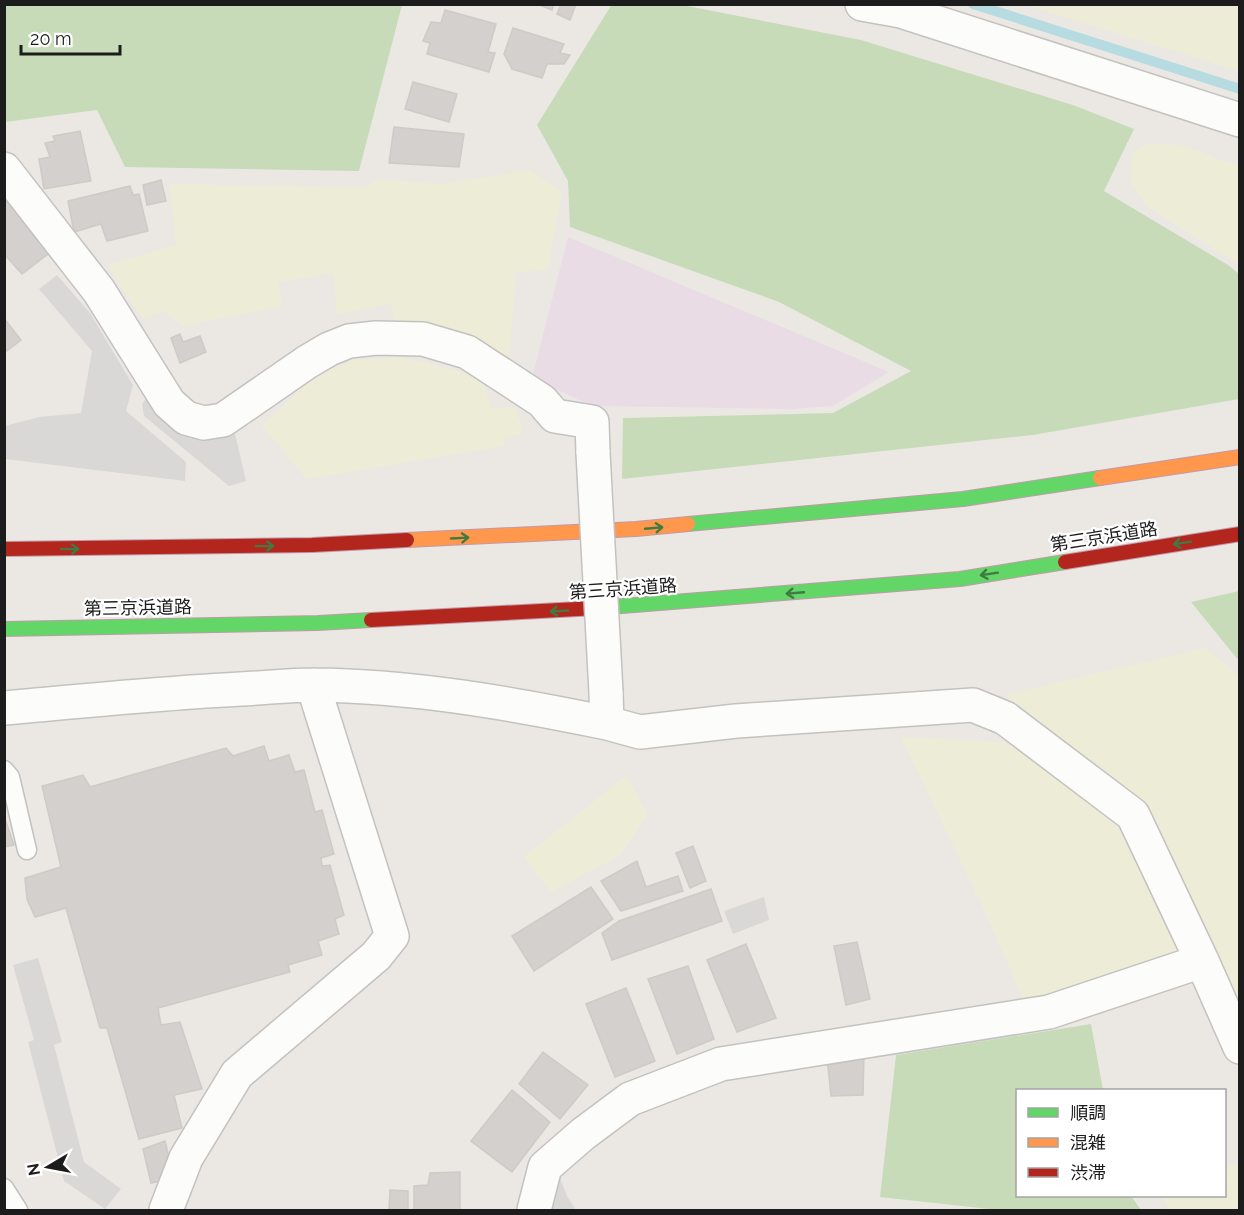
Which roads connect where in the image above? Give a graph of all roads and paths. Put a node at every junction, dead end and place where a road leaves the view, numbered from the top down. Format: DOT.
graph roads {
  1 [pos="862,4"];
  2 [pos="1239,120"];
  3 [pos="4,169"];
  4 [pos="1239,457"];
  5 [pos="1239,534"];
  6 [pos="8,550"];
  7 [pos="11,629"];
  8 [pos="313,685"];
  9 [pos="4,708"];
  10 [pos="606,708"];
  11 [pos="4,770"];
  12 [pos="27,850"];
  13 [pos="1202,961"];
  14 [pos="1239,1047"];
  15 [pos="4,1188"];
  16 [pos="18,1210"];
  17 [pos="166,1210"];
  18 [pos="534,1210"];
  1 -- 2 [label="street"];
  3 -- 10 [label="street, bridge"];
  6 -- 4 [label="highway, one-way"];
  5 -- 7 [label="highway, 第三京浜道路, one-way"];
  8 -- 9 [label="street"];
  8 -- 10 [label="street"];
  8 -- 17 [label="street"];
  10 -- 13 [label="street"];
  11 -- 12 [label="lane"];
  13 -- 14 [label="street"];
  13 -- 18 [label="street"];
  15 -- 16 [label="lane"];
}
